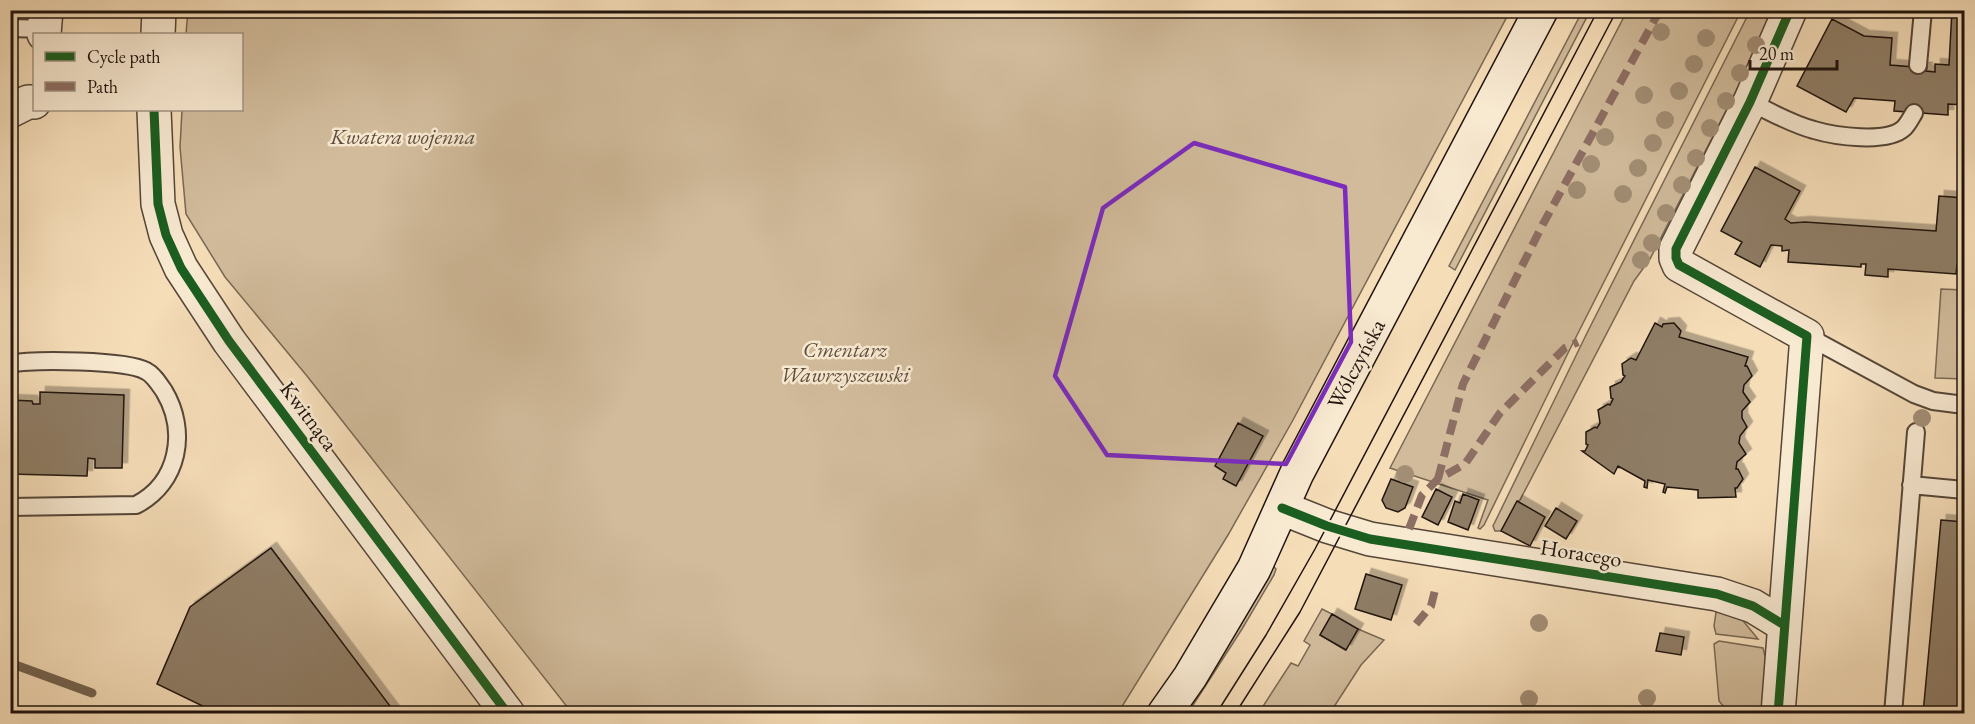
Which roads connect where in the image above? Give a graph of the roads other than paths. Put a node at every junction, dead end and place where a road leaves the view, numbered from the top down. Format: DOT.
graph roads {
  1 [pos="159,10"];
  2 [pos="1541,10"];
  3 [pos="1790,10"];
  4 [pos="1923,10"];
  5 [pos="45,25"];
  6 [pos="10,28"];
  7 [pos="158,33"];
  8 [pos="1918,65"];
  9 [pos="1750,102"];
  10 [pos="154,111"];
  11 [pos="1914,113"];
  12 [pos="1807,336"];
  13 [pos="10,364"];
  14 [pos="1965,405"];
  15 [pos="1916,432"];
  16 [pos="1911,484"];
  17 [pos="1965,490"];
  18 [pos="10,507"];
  19 [pos="1282,507"];
  20 [pos="1784,625"];
  21 [pos="508,714"];
  22 [pos="1164,714"];
  23 [pos="1778,714"];
  24 [pos="1893,714"];
  1 -- 7 [label="street"];
  2 -- 19 [label="street, Wólczyńska"];
  3 -- 9 [label="street"];
  4 -- 8 [label="lane"];
  5 -- 6 [label="lane"];
  9 -- 11 [label="lane"];
  9 -- 12 [label="street"];
  10 -- 21 [label="street, Kwitnąca"];
  12 -- 14 [label="lane"];
  12 -- 20 [label="street"];
  13 -- 18 [label="lane"];
  15 -- 16 [label="lane"];
  16 -- 17 [label="lane"];
  16 -- 24 [label="lane"];
  19 -- 20 [label="street, Horacego"];
  19 -- 22 [label="street, Wólczyńska"];
  20 -- 23 [label="street"];
}
